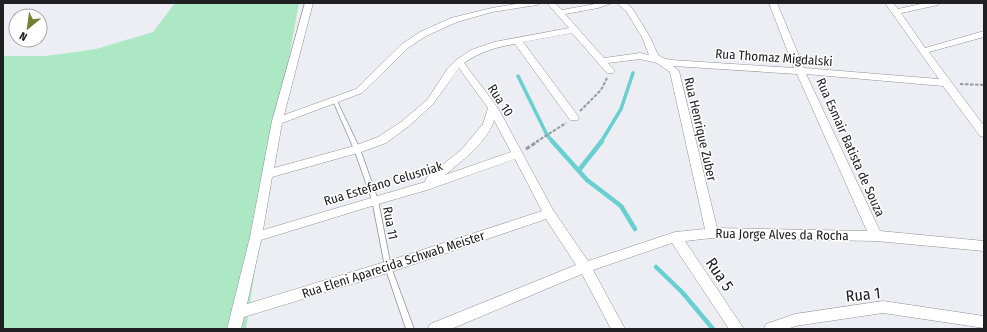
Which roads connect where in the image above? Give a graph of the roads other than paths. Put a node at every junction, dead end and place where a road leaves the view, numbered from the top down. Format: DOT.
graph roads {
  1 [pos="309,3"];
  2 [pos="537,3"];
  3 [pos="551,3"];
  4 [pos="608,3"];
  5 [pos="621,3"];
  6 [pos="773,3"];
  7 [pos="890,3"];
  8 [pos="935,3"];
  9 [pos="896,12"];
  10 [pos="559,13"];
  11 [pos="574,30"];
  12 [pos="984,34"];
  13 [pos="518,41"];
  14 [pos="923,51"];
  15 [pos="658,59"];
  16 [pos="602,61"];
  17 [pos="459,62"];
  18 [pos="610,71"];
  19 [pos="800,71"];
  20 [pos="946,83"];
  21 [pos="336,101"];
  22 [pos="493,108"];
  23 [pos="574,118"];
  24 [pos="277,121"];
  25 [pos="984,133"];
  26 [pos="357,149"];
  27 [pos="518,154"];
  28 [pos="268,174"];
  29 [pos="423,187"];
  30 [pos="375,200"];
  31 [pos="549,213"];
  32 [pos="712,233"];
  33 [pos="876,236"];
  34 [pos="256,237"];
  35 [pos="675,237"];
  36 [pos="984,246"];
  37 [pos="585,266"];
  38 [pos="388,267"];
  39 [pos="237,313"];
  40 [pos="984,322"];
  41 [pos="234,329"];
  42 [pos="410,329"];
  43 [pos="435,329"];
  44 [pos="618,329"];
  45 [pos="737,329"];
  46 [pos="771,329"];
  1 -- 24 [label="street"];
  2 -- 21 [label="street"];
  3 -- 10 [label="street"];
  4 -- 10 [label="street"];
  5 -- 15 [label="street, Rua Henrique Zuber"];
  6 -- 19 [label="street, Rua Esmair Batista de Souza"];
  7 -- 9 [label="street"];
  8 -- 9 [label="street"];
  9 -- 14 [label="street"];
  10 -- 11 [label="street"];
  11 -- 13 [label="street"];
  11 -- 16 [label="street"];
  12 -- 14 [label="street"];
  13 -- 17 [label="street"];
  13 -- 23 [label="street"];
  14 -- 20 [label="street"];
  15 -- 16 [label="street, Rua Thomaz Migdalski"];
  15 -- 19 [label="street, Rua Thomaz Migdalski"];
  15 -- 32 [label="street, Rua Henrique Zuber"];
  16 -- 18 [label="street"];
  17 -- 22 [label="street, Rua 10"];
  17 -- 26 [label="street"];
  19 -- 20 [label="street, Rua Thomaz Migdalski"];
  19 -- 33 [label="street, Rua Esmair Batista de Souza"];
  20 -- 25 [label="street"];
  21 -- 24 [label="street"];
  21 -- 26 [label="lane, Rua 11"];
  22 -- 27 [label="street, Rua 10"];
  22 -- 29 [label="street"];
  24 -- 28 [label="street"];
  26 -- 28 [label="street"];
  26 -- 30 [label="lane, Rua 11"];
  27 -- 29 [label="street, Rua Estefano Celusniak"];
  27 -- 31 [label="street, Rua 10"];
  28 -- 34 [label="street"];
  29 -- 30 [label="street, Rua Estefano Celusniak"];
  30 -- 34 [label="street, Rua Estefano Celusniak"];
  30 -- 38 [label="lane, Rua 11"];
  31 -- 37 [label="street, Rua 10"];
  31 -- 38 [label="street, Rua Eleni Aparecida Schwab Meister"];
  32 -- 33 [label="street, Rua Jorge Alves da Rocha"];
  32 -- 35 [label="street, Rua Jorge Alves da Rocha"];
  33 -- 36 [label="street, Rua Jorge Alves da Rocha"];
  34 -- 39 [label="street"];
  35 -- 37 [label="street, Rua Jorge Alves da Rocha"];
  35 -- 45 [label="street, Rua 5"];
  37 -- 43 [label="street, Rua Jorge Alves da Rocha"];
  37 -- 44 [label="street, Rua 10"];
  38 -- 39 [label="street, Rua Eleni Aparecida Schwab Meister"];
  38 -- 42 [label="lane, Rua 11"];
  39 -- 41 [label="street"];
  40 -- 46 [label="street, Rua 1"];
}
